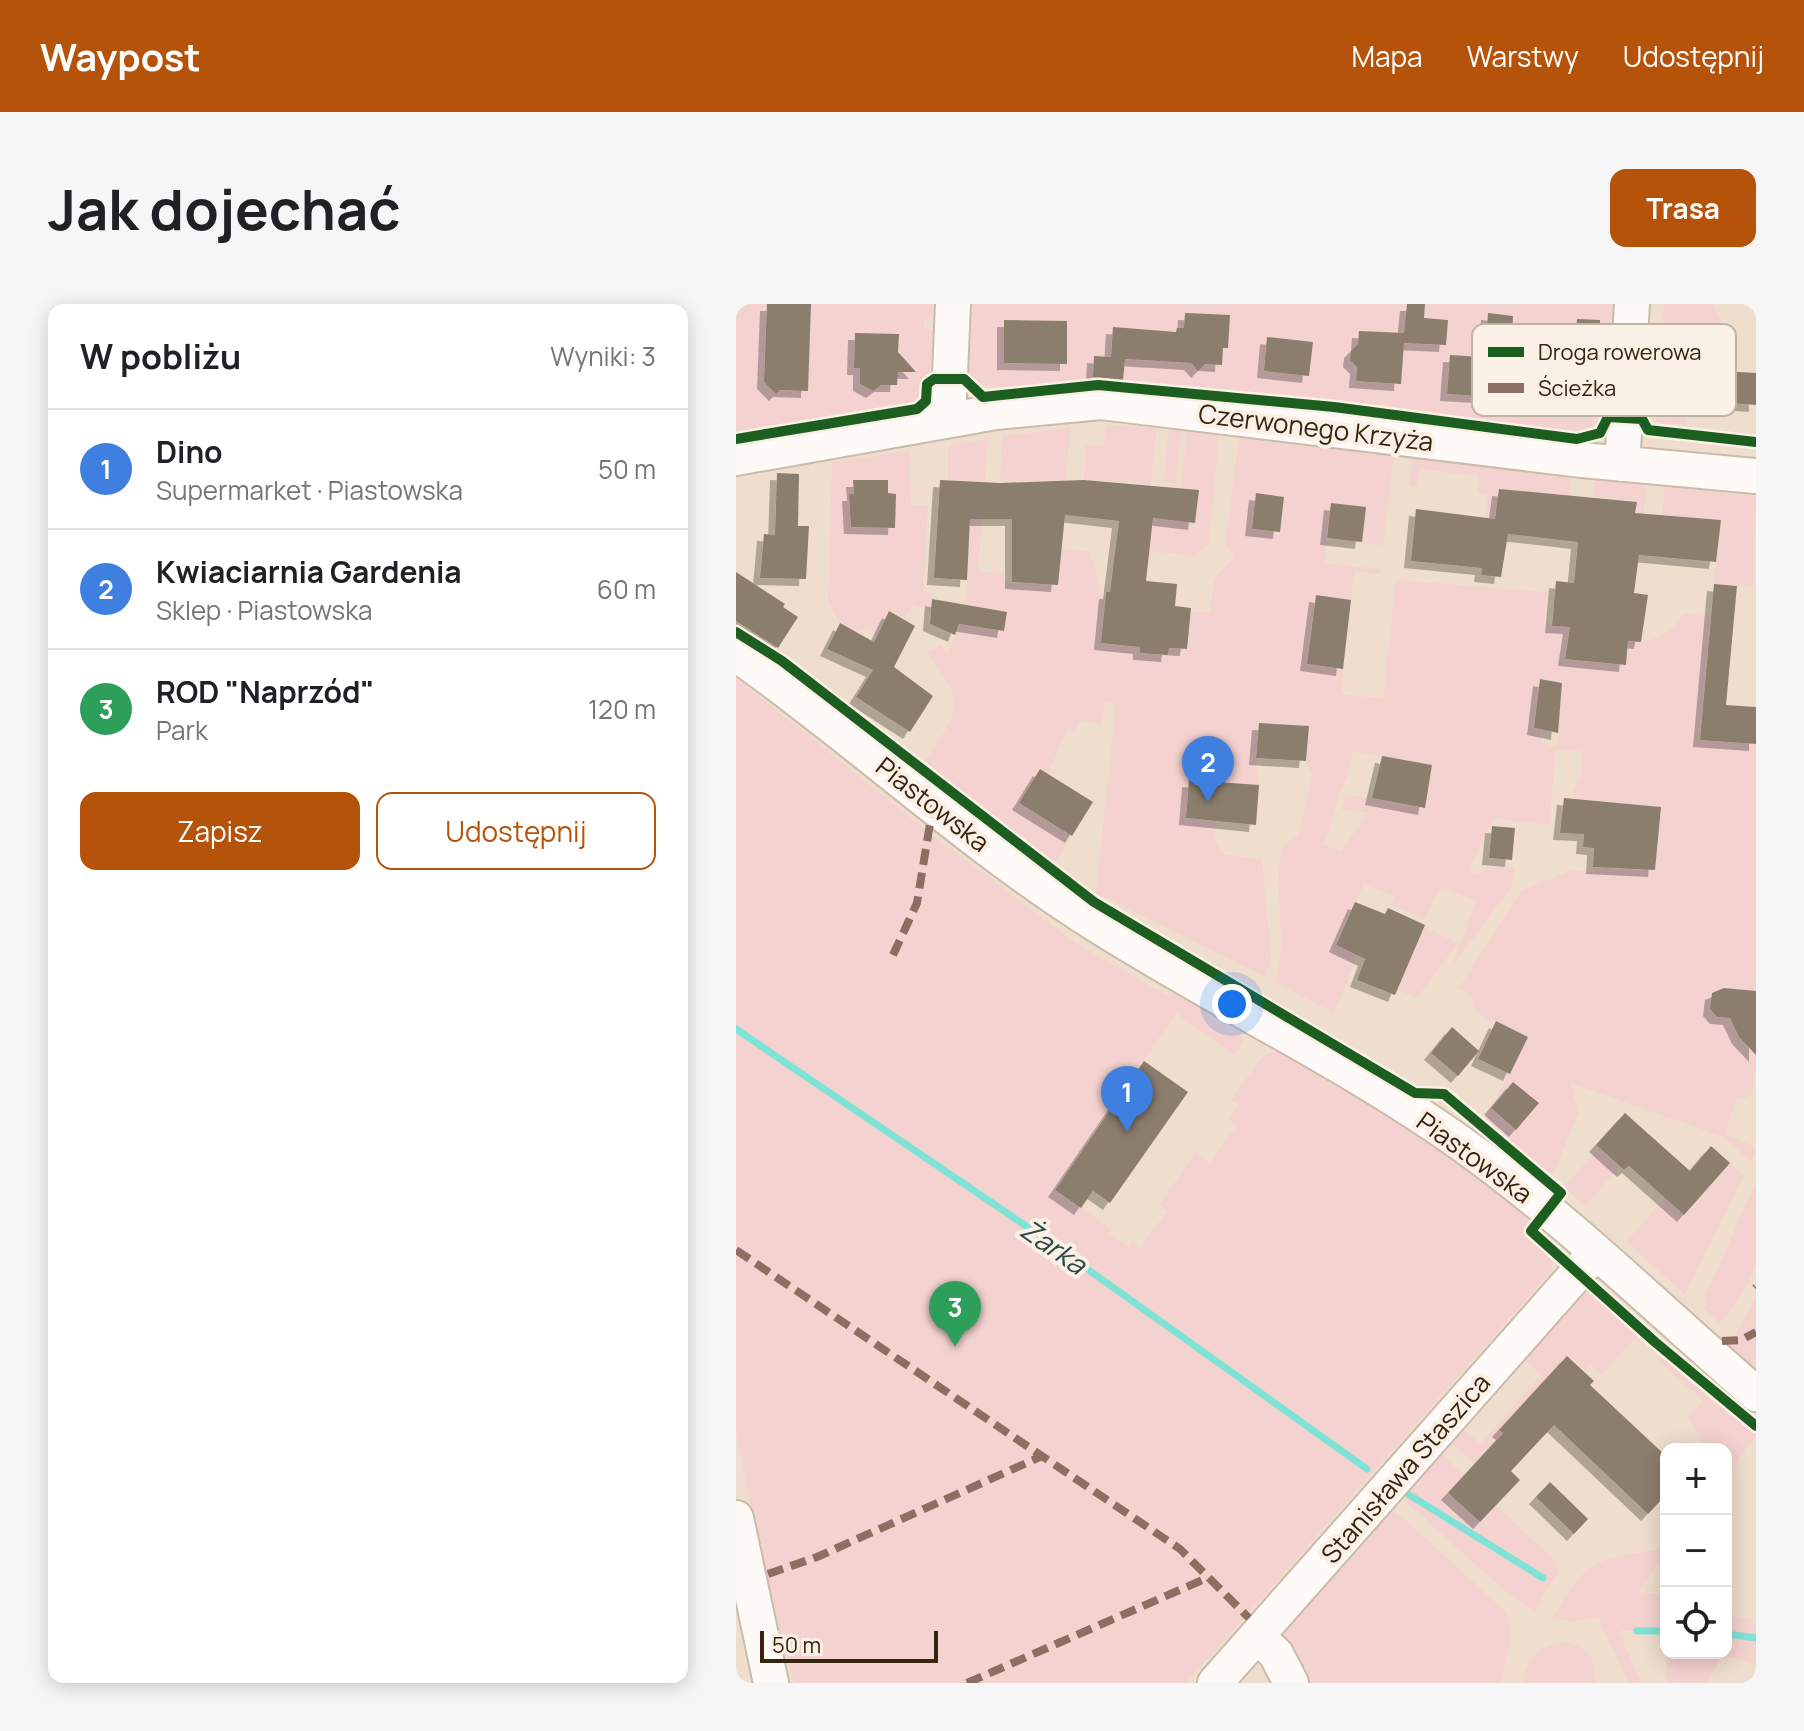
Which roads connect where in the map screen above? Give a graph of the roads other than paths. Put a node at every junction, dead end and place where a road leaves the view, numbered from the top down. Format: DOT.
graph roads {
  1 [pos="953,304"];
  2 [pos="1632,304"];
  3 [pos="1631,324"];
  4 [pos="1625,416"];
  5 [pos="948,420"];
  6 [pos="736,458"];
  7 [pos="1622,464"];
  8 [pos="1756,476"];
  9 [pos="736,654"];
  10 [pos="1595,1253"];
  11 [pos="1756,1394"];
  12 [pos="736,1518"];
  13 [pos="1257,1636"];
  14 [pos="771,1683"];
  15 [pos="1215,1683"];
  16 [pos="1291,1683"];
  1 -- 5 [label="street"];
  2 -- 3 [label="street"];
  4 -- 7 [label="street"];
  5 -- 6 [label="street, Czerwonego Krzyża"];
  5 -- 7 [label="street, Czerwonego Krzyża"];
  7 -- 8 [label="street, Czerwonego Krzyża"];
  9 -- 10 [label="street, Piastowska"];
  10 -- 11 [label="street, Piastowska"];
  10 -- 13 [label="street, Stanisława Staszica"];
  12 -- 14 [label="street"];
  13 -- 15 [label="street, Stanisława Staszica"];
  13 -- 16 [label="street"];
}
